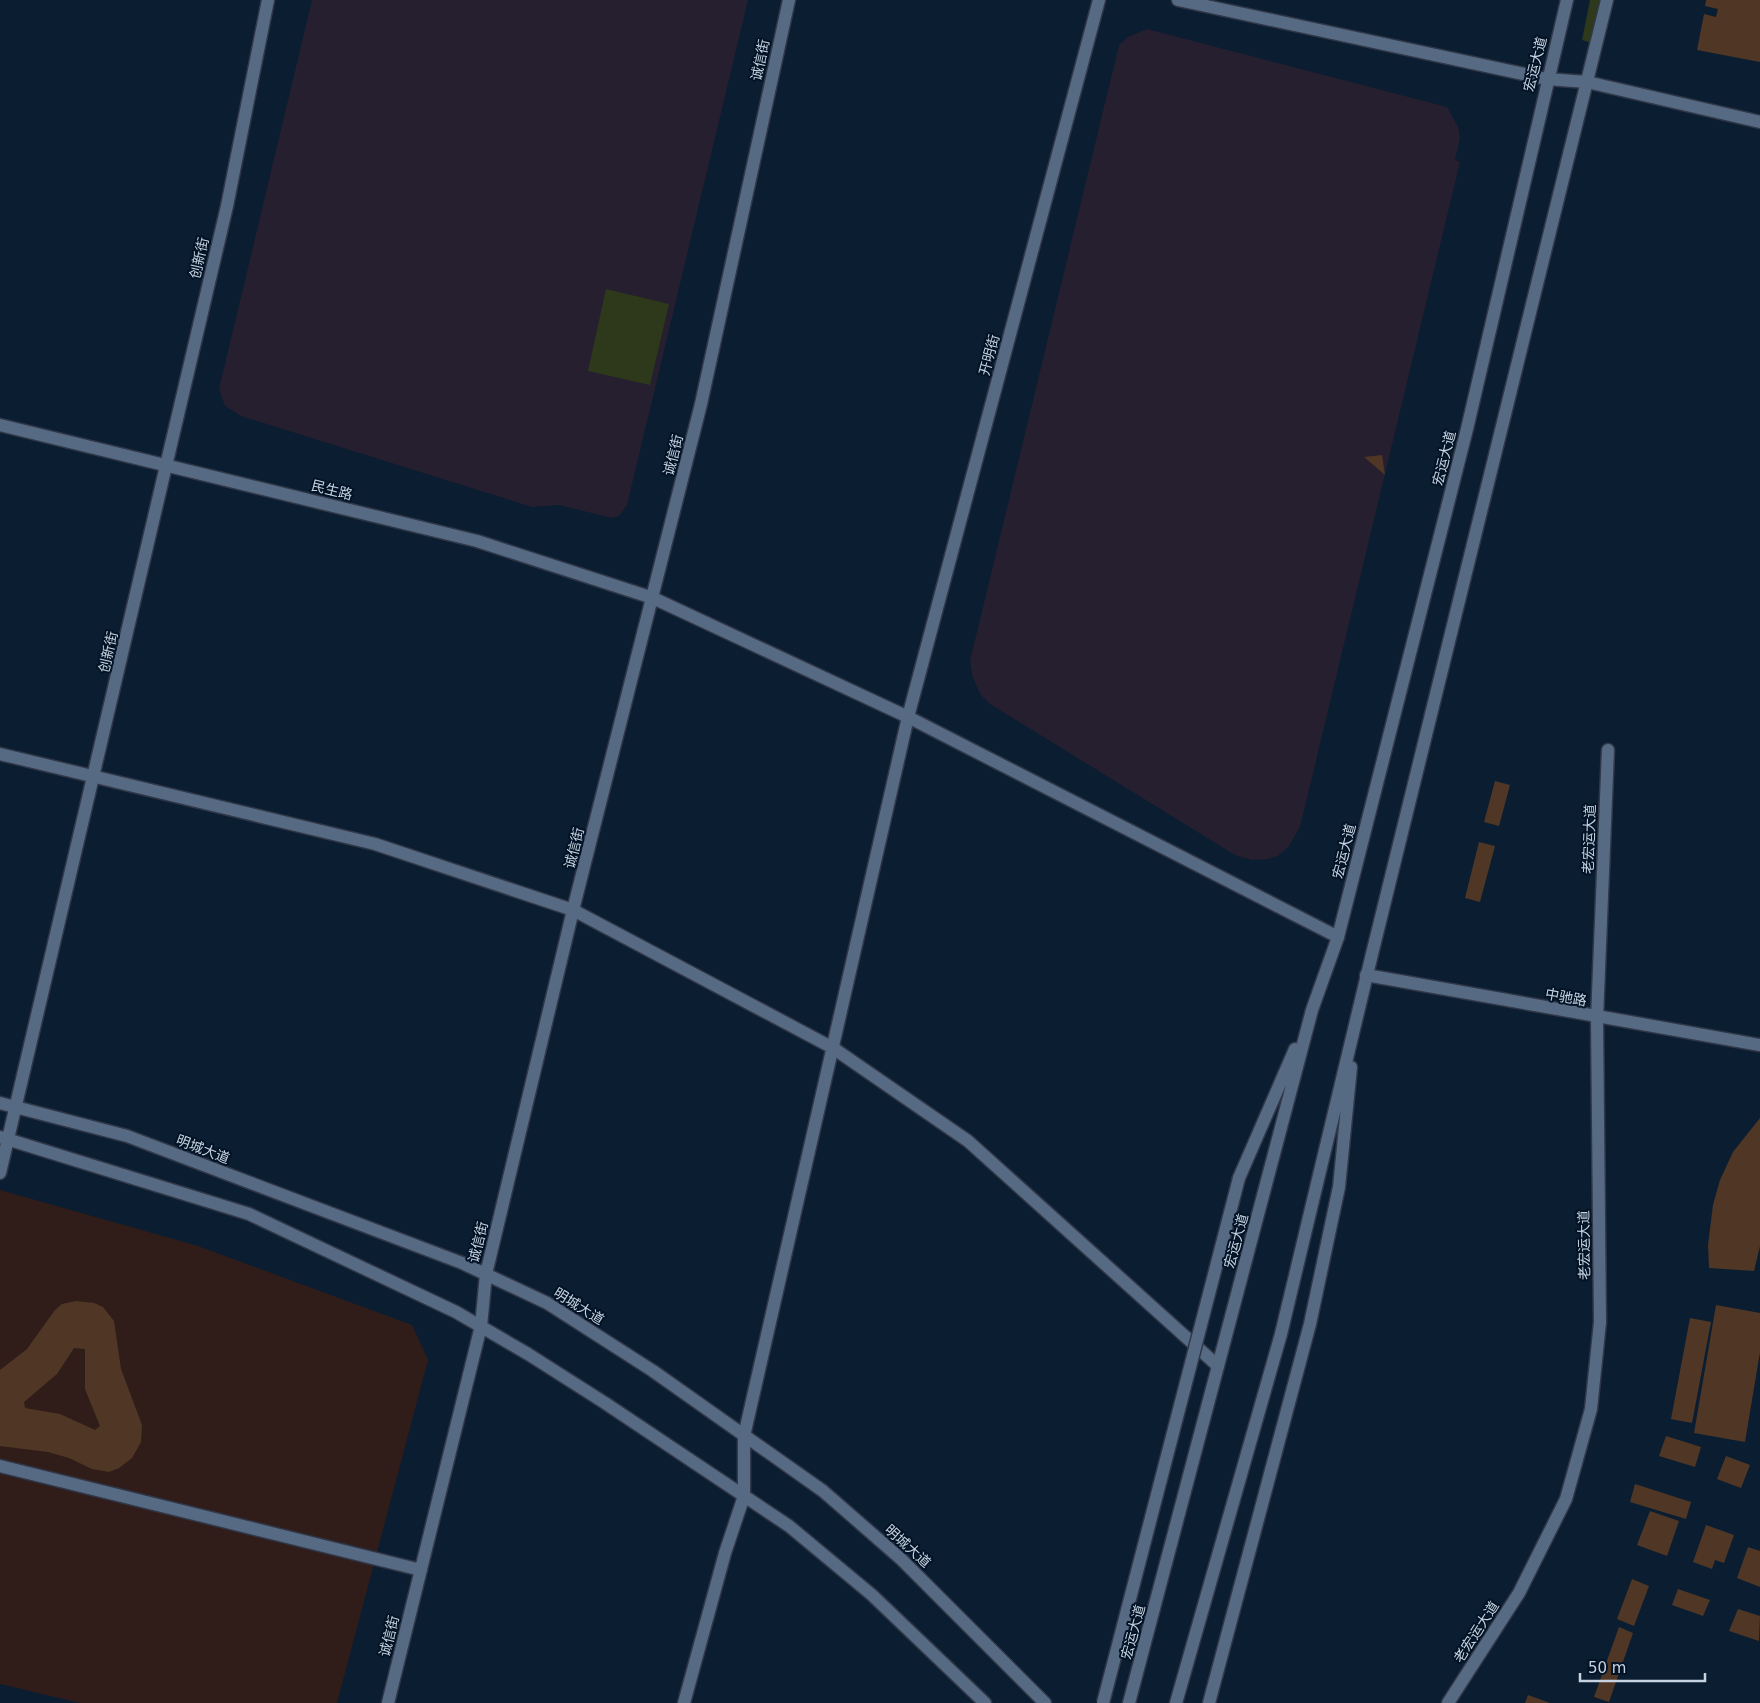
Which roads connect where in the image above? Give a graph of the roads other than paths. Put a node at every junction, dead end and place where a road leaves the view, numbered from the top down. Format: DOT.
graph roads {
  1 [pos="268,0"];
  2 [pos="789,0"];
  3 [pos="1100,0"];
  4 [pos="1178,0"];
  5 [pos="1566,0"];
  6 [pos="1607,0"];
  7 [pos="1546,79"];
  8 [pos="1587,82"];
  9 [pos="1760,122"];
  10 [pos="0,426"];
  11 [pos="166,466"];
  12 [pos="653,598"];
  13 [pos="908,717"];
  14 [pos="1608,750"];
  15 [pos="0,754"];
  16 [pos="94,777"];
  17 [pos="573,910"];
  18 [pos="1338,937"];
  19 [pos="1366,976"];
  20 [pos="1312,1010"];
  21 [pos="1597,1018"];
  22 [pos="1356,1019"];
  23 [pos="1760,1045"];
  24 [pos="833,1048"];
  25 [pos="0,1103"];
  26 [pos="16,1107"];
  27 [pos="4,1138"];
  28 [pos="0,1173"];
  29 [pos="486,1274"];
  30 [pos="481,1326"];
  31 [pos="1218,1366"];
  32 [pos="744,1436"];
  33 [pos="0,1466"];
  34 [pos="744,1496"];
  35 [pos="421,1570"];
  36 [pos="388,1703"];
  37 [pos="684,1703"];
  38 [pos="985,1703"];
  39 [pos="1045,1703"];
  40 [pos="1103,1703"];
  41 [pos="1129,1703"];
  42 [pos="1176,1703"];
  43 [pos="1209,1703"];
  44 [pos="1448,1703"];
  1 -- 11 [label="street, 创新街"];
  2 -- 12 [label="street, 诚信街"];
  3 -- 13 [label="street, 开明街"];
  4 -- 7 [label="street"];
  5 -- 7 [label="street, 宏运大道"];
  6 -- 8 [label="street"];
  7 -- 8 [label="street"];
  7 -- 18 [label="street, 宏运大道"];
  8 -- 9 [label="street"];
  8 -- 19 [label="street"];
  10 -- 11 [label="street, 民生路"];
  11 -- 12 [label="street, 民生路"];
  11 -- 16 [label="street, 创新街"];
  12 -- 13 [label="street, 民生路"];
  12 -- 17 [label="street, 诚信街"];
  13 -- 18 [label="street, 民生路"];
  13 -- 24 [label="street, 开明街"];
  14 -- 21 [label="street, 老宏运大道"];
  15 -- 16 [label="street"];
  16 -- 17 [label="street"];
  16 -- 26 [label="street, 创新街"];
  17 -- 24 [label="street"];
  17 -- 29 [label="street, 诚信街"];
  18 -- 20 [label="street, 宏运大道"];
  19 -- 21 [label="street, 中驰路"];
  19 -- 22 [label="street"];
  20 -- 31 [label="street, 宏运大道"];
  20 -- 40 [label="street, bridge"];
  21 -- 23 [label="street, 中驰路"];
  21 -- 44 [label="street, 老宏运大道"];
  22 -- 42 [label="street"];
  22 -- 43 [label="street"];
  24 -- 31 [label="street"];
  24 -- 32 [label="street, 开明街"];
  25 -- 26 [label="street, 明城大道"];
  26 -- 27 [label="street, 创新街"];
  26 -- 29 [label="street, 明城大道"];
  27 -- 28 [label="street, 创新街"];
  27 -- 30 [label="street"];
  29 -- 30 [label="street, 诚信街"];
  29 -- 32 [label="street, 明城大道"];
  30 -- 34 [label="street"];
  30 -- 35 [label="street, 诚信街"];
  31 -- 41 [label="street, 宏运大道"];
  32 -- 34 [label="street, 开明街"];
  32 -- 39 [label="street, 明城大道"];
  33 -- 35 [label="street"];
  34 -- 37 [label="street, 开明街"];
  34 -- 38 [label="street"];
  35 -- 36 [label="street, 诚信街"];
}
